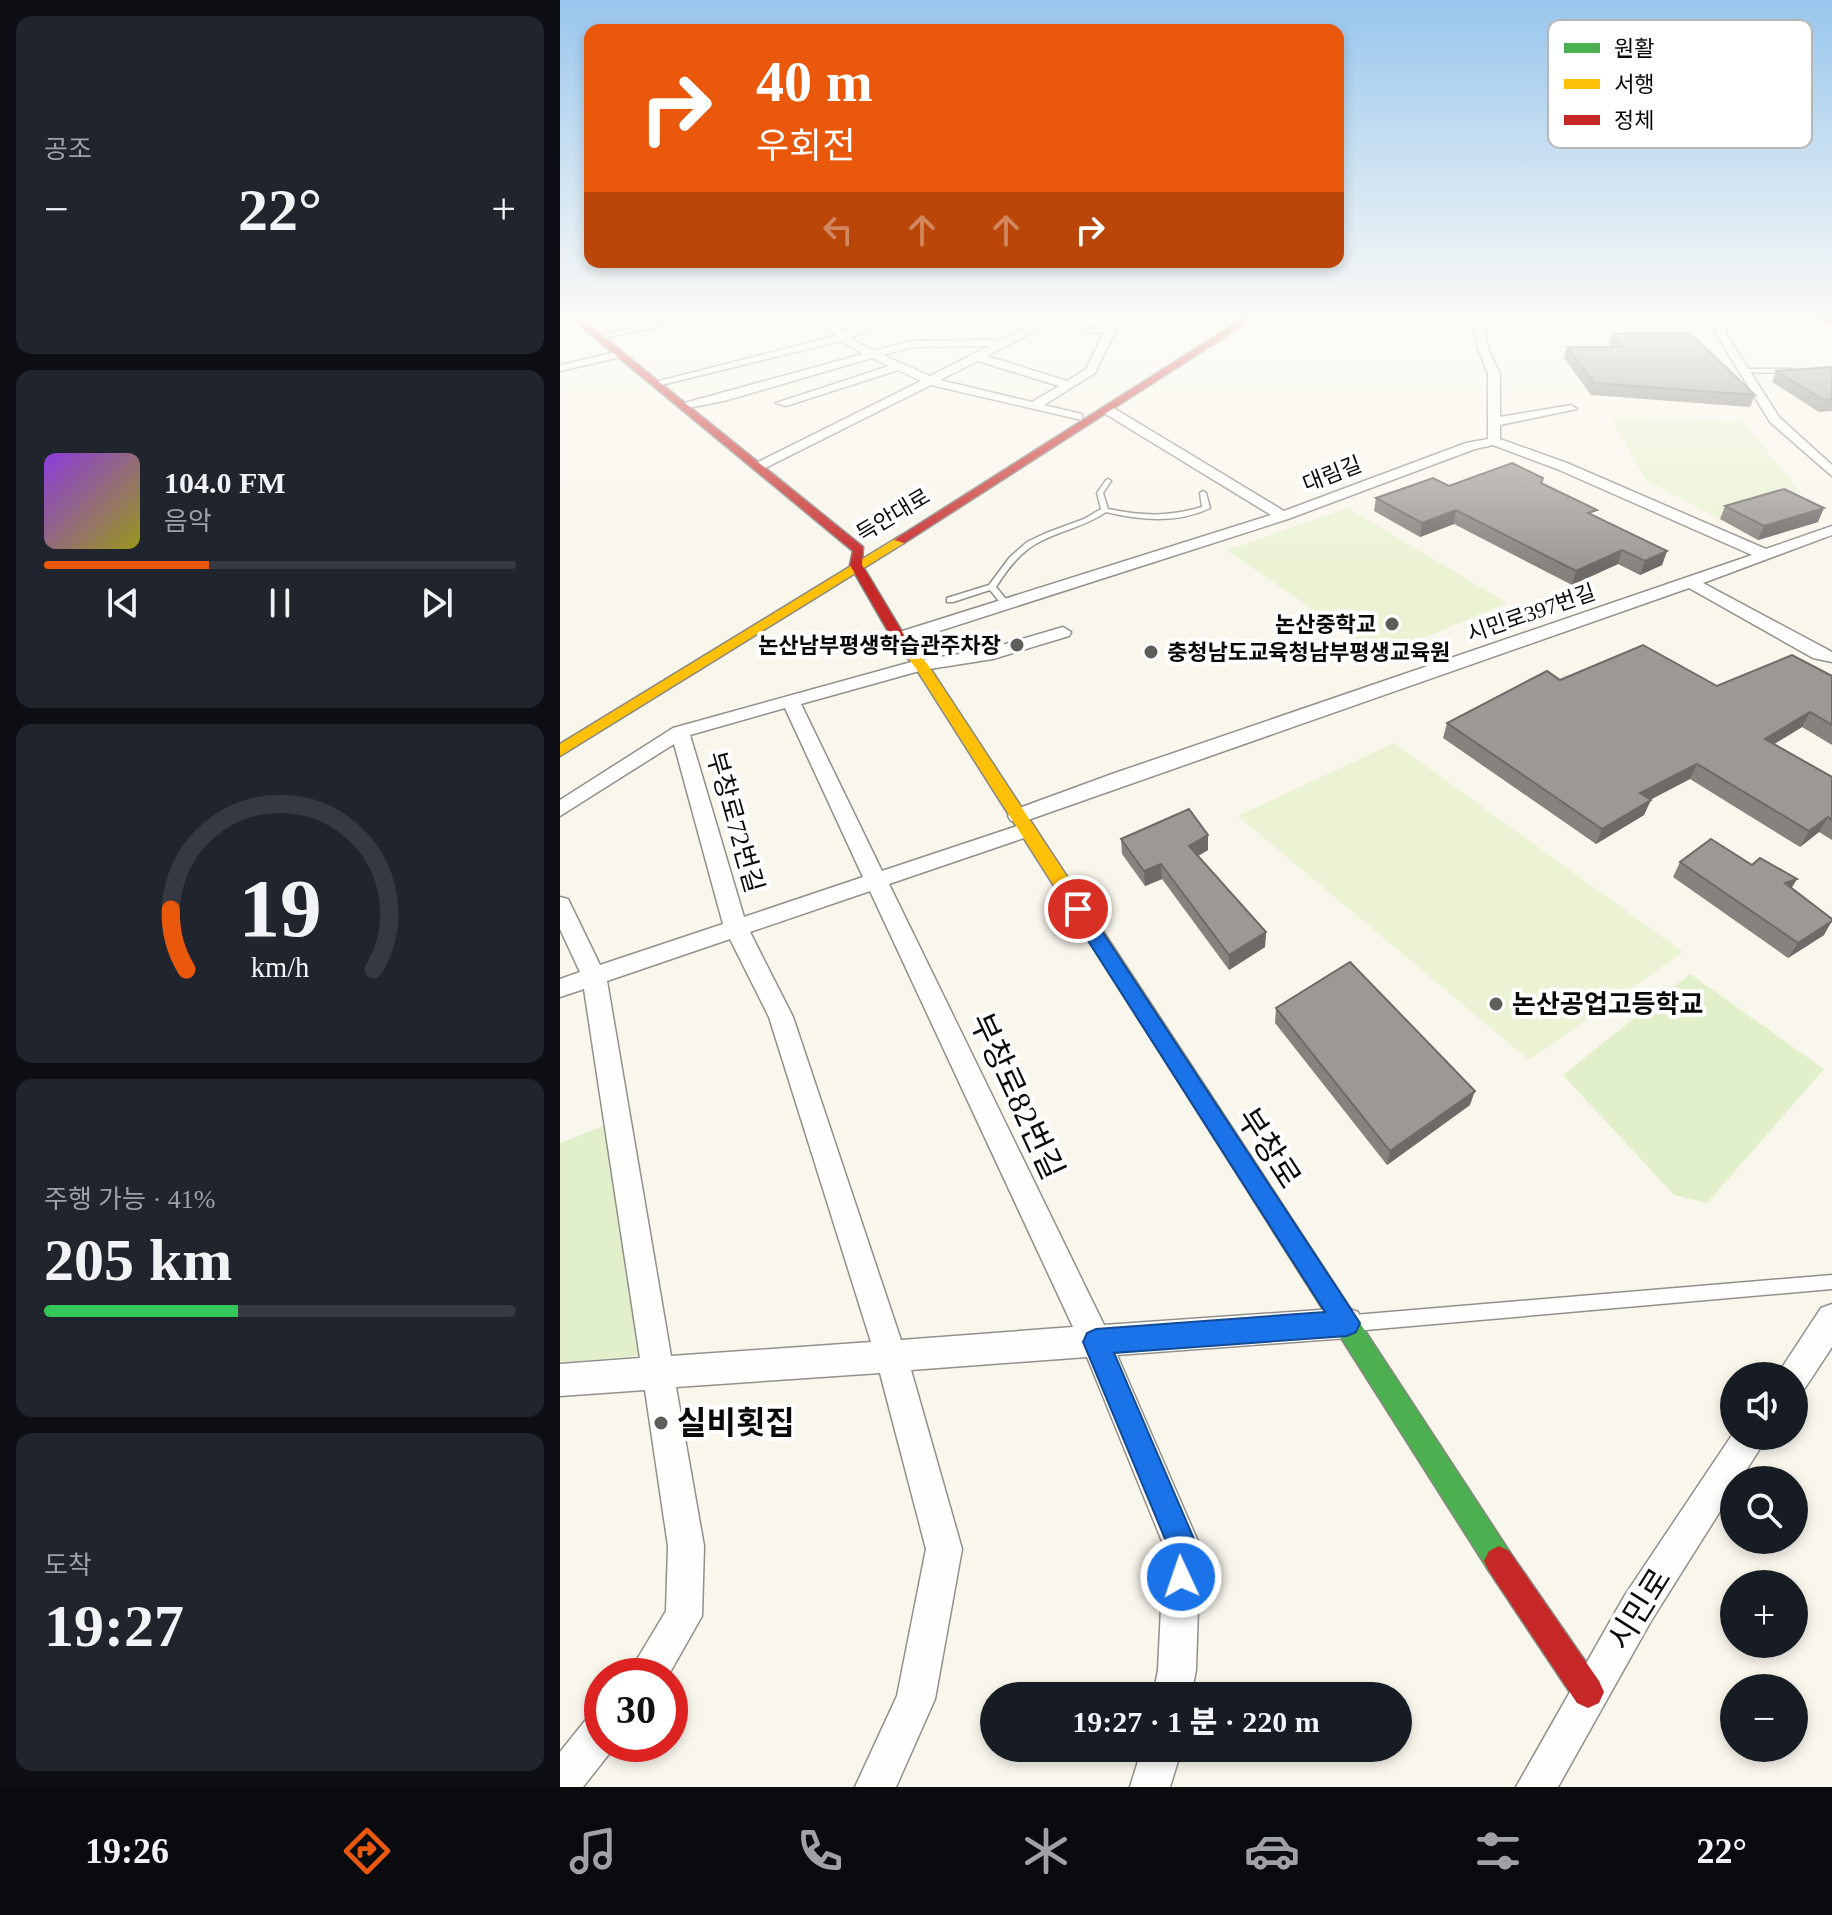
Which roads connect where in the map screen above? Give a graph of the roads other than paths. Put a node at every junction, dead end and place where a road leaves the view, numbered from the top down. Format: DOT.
graph roads {
  1 [pos="679,401"];
  2 [pos="702,401"];
  3 [pos="787,401"];
  4 [pos="890,401"];
  5 [pos="1015,401"];
  6 [pos="1042,401"];
  7 [pos="1109,401"];
  8 [pos="1118,401"];
  9 [pos="1495,401"];
  10 [pos="1763,401"];
  11 [pos="782,403"];
  12 [pos="683,405"];
  13 [pos="1034,406"];
  14 [pos="1571,409"];
  15 [pos="1108,410"];
  16 [pos="1078,417"];
  17 [pos="1495,422"];
  18 [pos="1494,441"];
  19 [pos="759,467"];
  20 [pos="1832,472"];
  21 [pos="1108,481"];
  22 [pos="1203,493"];
  23 [pos="1105,510"];
  24 [pos="1283,516"];
  25 [pos="1832,530"];
  26 [pos="1766,555"];
  27 [pos="858,557"];
  28 [pos="1691,583"];
  29 [pos="992,587"];
  30 [pos="950,600"];
  31 [pos="1006,604"];
  32 [pos="1063,632"];
  33 [pos="899,638"];
  34 [pos="1832,657"];
  35 [pos="921,665"];
  36 [pos="790,700"];
  37 [pos="560,729"];
  38 [pos="680,732"];
  39 [pos="560,751"];
  40 [pos="560,809"];
  41 [pos="1022,823"];
  42 [pos="875,881"];
  43 [pos="560,905"];
  44 [pos="736,928"];
  45 [pos="594,976"];
  46 [pos="560,988"];
  47 [pos="1832,1282"];
  48 [pos="1832,1319"];
  49 [pos="1347,1323"];
  50 [pos="1096,1342"];
  51 [pos="891,1356"];
  52 [pos="1804,1362"];
  53 [pos="660,1375"];
  54 [pos="560,1380"];
  55 [pos="1742,1450"];
  56 [pos="657,1658"];
  57 [pos="1175,1682"];
  58 [pos="1588,1692"];
  59 [pos="584,1754"];
  60 [pos="1158,1762"];
  61 [pos="560,1784"];
  62 [pos="875,1787"];
  63 [pos="1150,1787"];
  64 [pos="1536,1787"];
  1 -- 12 [label="street, 부창로"];
  2 -- 12 [label="street"];
  3 -- 11 [label="street"];
  4 -- 19 [label="street"];
  5 -- 13 [label="street"];
  6 -- 13 [label="street"];
  7 -- 16 [label="street, 득안대로"];
  8 -- 15 [label="street, 득안대로"];
  9 -- 17 [label="street"];
  10 -- 20 [label="street"];
  12 -- 19 [label="street, 부창로"];
  13 -- 16 [label="street"];
  14 -- 17 [label="street"];
  15 -- 24 [label="street, 대림길"];
  15 -- 27 [label="street, 득안대로"];
  16 -- 27 [label="street, 득안대로"];
  17 -- 18 [label="street"];
  18 -- 24 [label="street, 대림길"];
  18 -- 26 [label="street"];
  19 -- 27 [label="street, 부창로"];
  21 -- 23 [label="lane"];
  22 -- 23 [label="lane"];
  23 -- 29 [label="lane"];
  24 -- 31 [label="street"];
  25 -- 26 [label="street, 시민로397번길"];
  26 -- 28 [label="street, 시민로397번길"];
  27 -- 33 [label="street, 부창로"];
  27 -- 37 [label="street, 득안대로"];
  27 -- 39 [label="street, 득안대로"];
  28 -- 34 [label="street"];
  28 -- 41 [label="street, 시민로397번길"];
  29 -- 30 [label="lane"];
  29 -- 31 [label="lane"];
  31 -- 33 [label="street"];
  32 -- 35 [label="street, 부창로72번길"];
  33 -- 35 [label="street, 부창로"];
  35 -- 36 [label="street, 부창로72번길"];
  35 -- 41 [label="street, 부창로"];
  36 -- 38 [label="street, 부창로72번길"];
  36 -- 42 [label="street"];
  38 -- 40 [label="street, 부창로72번길"];
  38 -- 44 [label="street, 부창로72번길"];
  41 -- 42 [label="street"];
  41 -- 49 [label="street, 부창로"];
  42 -- 44 [label="street"];
  42 -- 50 [label="street, 부창로82번길"];
  43 -- 45 [label="street"];
  44 -- 45 [label="street"];
  44 -- 51 [label="street"];
  45 -- 46 [label="street"];
  45 -- 53 [label="street"];
  47 -- 49 [label="lane"];
  48 -- 52 [label="street"];
  49 -- 50 [label="street"];
  49 -- 58 [label="street, 부창로"];
  50 -- 51 [label="street"];
  50 -- 57 [label="street, 부창로82번길"];
  51 -- 53 [label="street"];
  51 -- 62 [label="street"];
  53 -- 54 [label="street"];
  53 -- 56 [label="street"];
  55 -- 58 [label="street, 시민로"];
  58 -- 64 [label="street, 시민로"];
  59 -- 61 [label="street"];
  60 -- 63 [label="street"];
}
